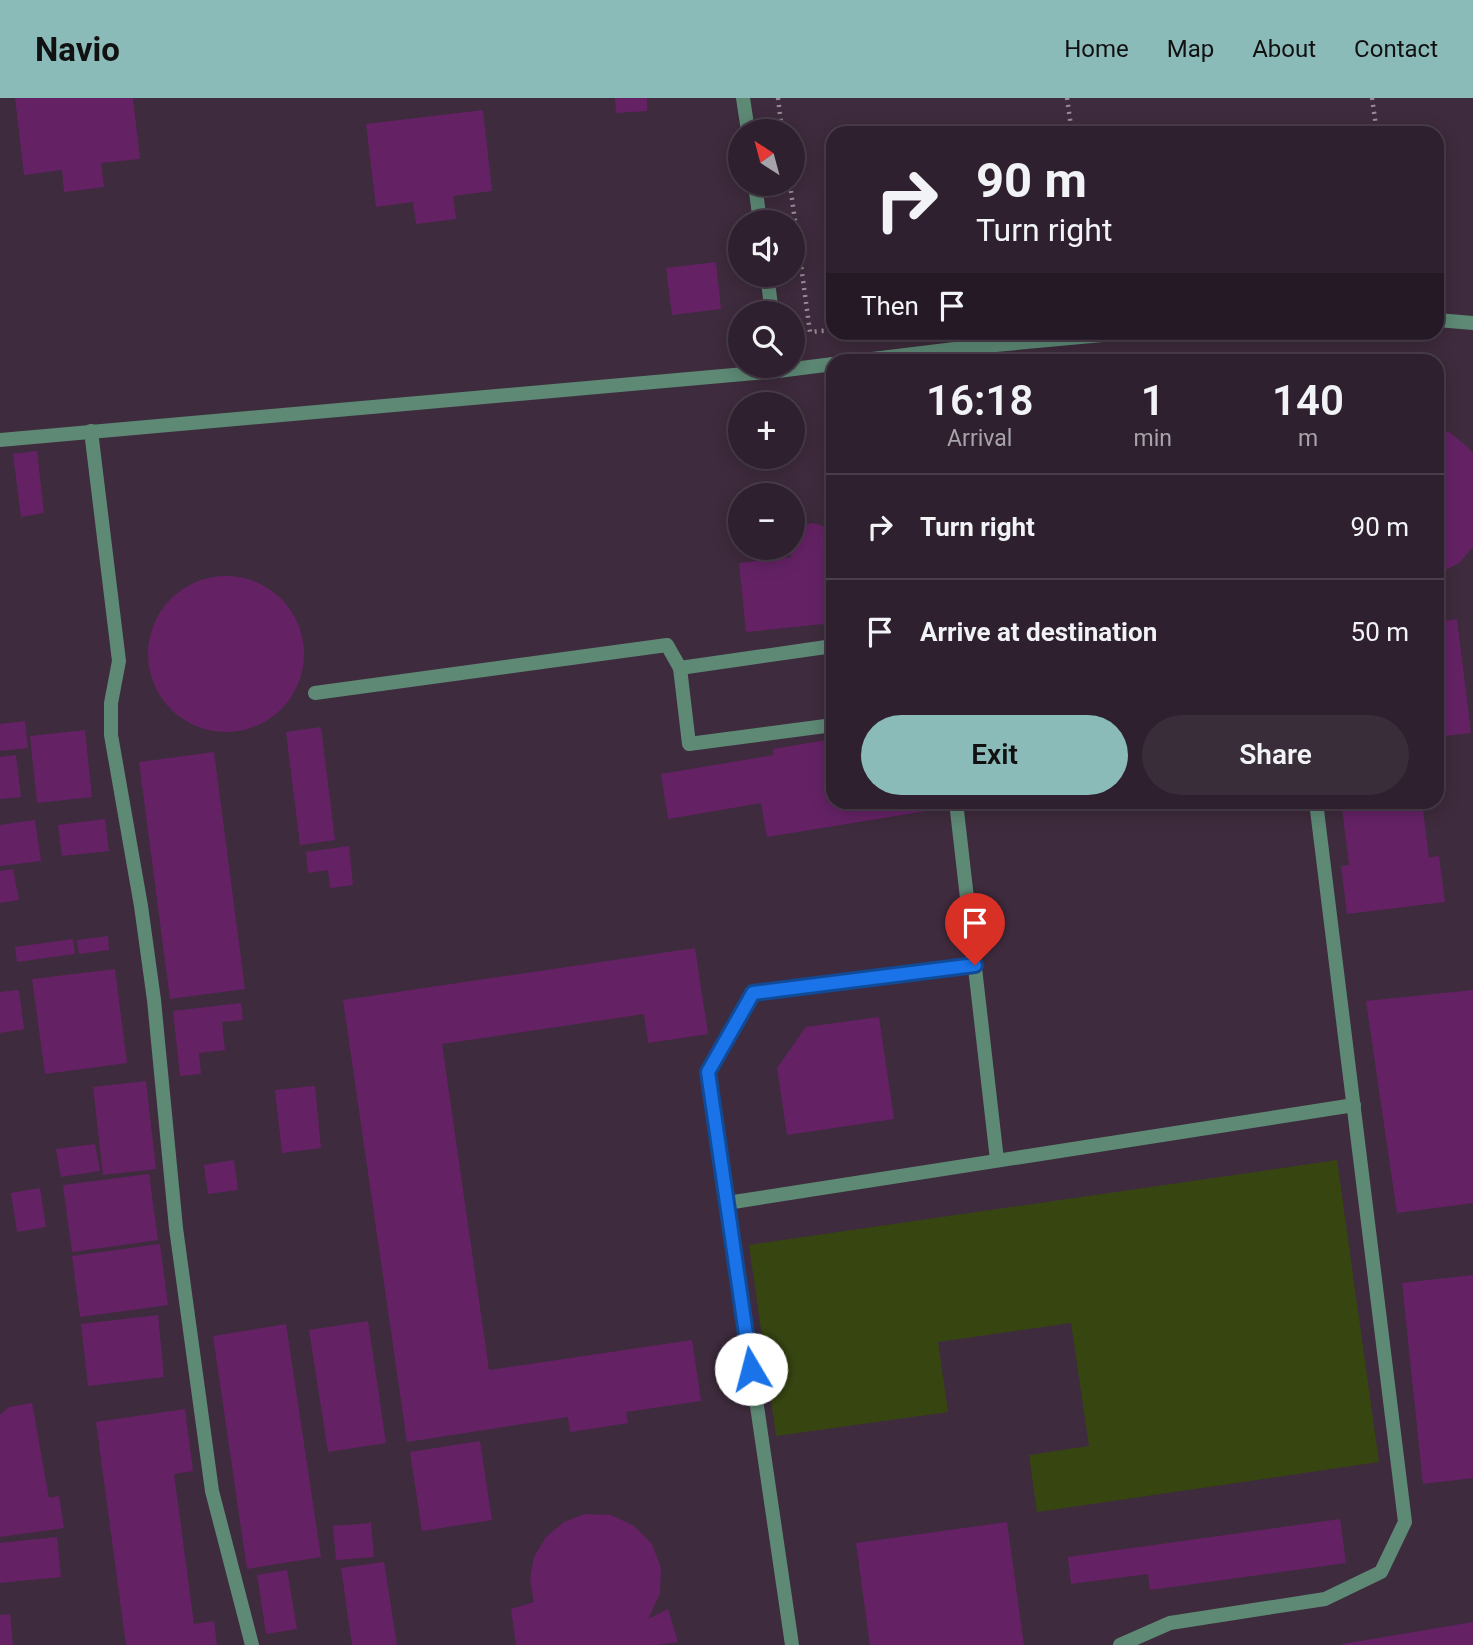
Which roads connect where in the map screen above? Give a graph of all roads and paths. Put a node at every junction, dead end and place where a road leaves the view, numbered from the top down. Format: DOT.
graph roads {
  1 [pos="743,98"];
  2 [pos="778,98"];
  3 [pos="1067,98"];
  4 [pos="1372,98"];
  5 [pos="746,119"];
  6 [pos="781,119"];
  7 [pos="1071,126"];
  8 [pos="1376,126"];
  9 [pos="792,196"];
  10 [pos="1444,321"];
  11 [pos="1473,323"];
  12 [pos="826,331"];
  13 [pos="1049,340"];
  14 [pos="914,354"];
  15 [pos="826,366"];
  16 [pos="805,367"];
  17 [pos="728,373"];
  18 [pos="91,430"];
  19 [pos="0,440"];
  20 [pos="826,647"];
  21 [pos="680,668"];
  22 [pos="315,693"];
  23 [pos="826,726"];
  24 [pos="957,809"];
  25 [pos="1317,809"];
  26 [pos="975,965"];
  27 [pos="1354,1105"];
  28 [pos="997,1160"];
  29 [pos="727,1203"];
  30 [pos="252,1645"];
  31 [pos="792,1645"];
  32 [pos="1120,1645"];
  1 -- 5 [label="lane"];
  2 -- 6 [label="path"];
  3 -- 7 [label="path"];
  4 -- 8 [label="path"];
  9 -- 12 [label="path"];
  10 -- 11 [label="lane"];
  13 -- 14 [label="lane"];
  15 -- 16 [label="lane"];
  17 -- 18 [label="lane"];
  18 -- 19 [label="lane"];
  18 -- 30 [label="lane"];
  20 -- 21 [label="lane"];
  21 -- 22 [label="lane"];
  21 -- 23 [label="lane"];
  24 -- 26 [label="lane"];
  25 -- 27 [label="lane"];
  26 -- 28 [label="lane"];
  26 -- 29 [label="lane"];
  27 -- 28 [label="lane"];
  27 -- 32 [label="lane"];
  28 -- 29 [label="lane"];
  29 -- 31 [label="lane"];
}
